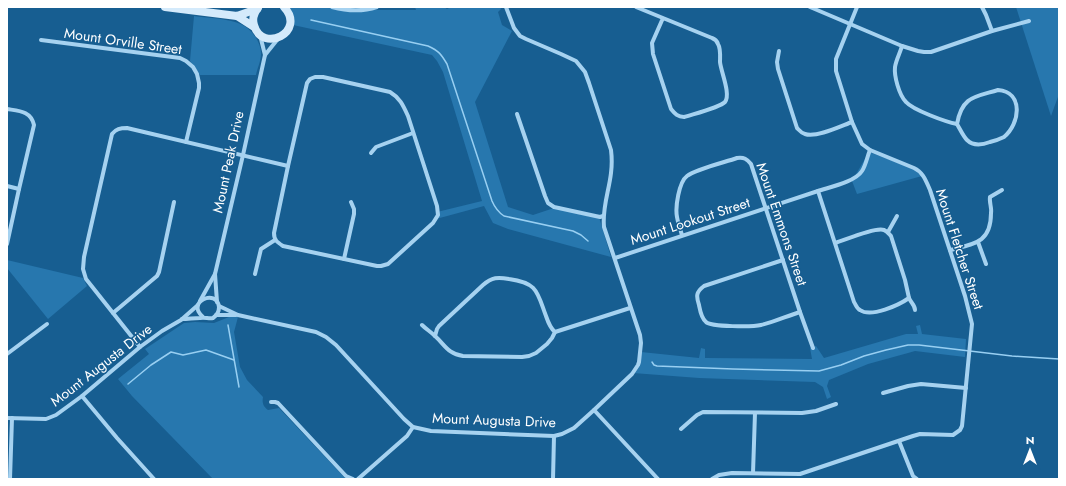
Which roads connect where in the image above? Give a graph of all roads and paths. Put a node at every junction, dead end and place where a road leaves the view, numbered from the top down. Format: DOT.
graph roads {
  1 [pos="165,7"];
  2 [pos="284,7"];
  3 [pos="332,7"];
  4 [pos="377,7"];
  5 [pos="506,7"];
  6 [pos="636,7"];
  7 [pos="810,7"];
  8 [pos="857,7"];
  9 [pos="982,7"];
  10 [pos="258,8"];
  11 [pos="237,16"];
  12 [pos="662,18"];
  13 [pos="1029,21"];
  14 [pos="850,24"];
  15 [pos="254,26"];
  16 [pos="992,31"];
  17 [pos="259,34"];
  18 [pos="278,38"];
  19 [pos="41,40"];
  20 [pos="902,46"];
  21 [pos="779,51"];
  22 [pos="264,55"];
  23 [pos="7,109"];
  24 [pos="517,114"];
  25 [pos="852,122"];
  26 [pos="957,124"];
  27 [pos="413,133"];
  28 [pos="186,142"];
  29 [pos="870,150"];
  30 [pos="371,153"];
  31 [pos="243,154"];
  32 [pos="288,166"];
  33 [pos="7,186"];
  34 [pos="18,189"];
  35 [pos="1002,190"];
  36 [pos="818,191"];
  37 [pos="174,202"];
  38 [pos="351,202"];
  39 [pos="765,208"];
  40 [pos="603,216"];
  41 [pos="897,216"];
  42 [pos="888,232"];
  43 [pos="682,235"];
  44 [pos="275,240"];
  45 [pos="978,242"];
  46 [pos="835,243"];
  47 [pos="7,244"];
  48 [pos="950,250"];
  49 [pos="614,258"];
  50 [pos="344,259"];
  51 [pos="783,260"];
  52 [pos="986,264"];
  53 [pos="215,274"];
  54 [pos="255,274"];
  55 [pos="909,298"];
  56 [pos="199,303"];
  57 [pos="218,304"];
  58 [pos="630,308"];
  59 [pos="915,310"];
  60 [pos="800,312"];
  61 [pos="113,313"];
  62 [pos="216,315"];
  63 [pos="238,315"];
  64 [pos="203,317"];
  65 [pos="181,320"];
  66 [pos="47,324"];
  67 [pos="422,326"];
  68 [pos="555,332"];
  69 [pos="436,336"];
  70 [pos="140,347"];
  71 [pos="813,348"];
  72 [pos="7,354"];
  73 [pos="966,388"];
  74 [pos="884,393"];
  75 [pos="82,396"];
  76 [pos="271,402"];
  77 [pos="836,404"];
  78 [pos="594,410"];
  79 [pos="755,413"];
  80 [pos="9,418"];
  81 [pos="413,427"];
  82 [pos="681,429"];
  83 [pos="554,436"];
  84 [pos="899,441"];
  85 [pos="753,473"];
  86 [pos="800,477"];
  87 [pos="10,479"];
  88 [pos="154,479"];
  89 [pos="353,479"];
  90 [pos="358,479"];
  91 [pos="553,479"];
  92 [pos="658,479"];
  93 [pos="712,479"];
  94 [pos="917,479"];
  1 -- 11 [label="street"];
  2 -- 18 [label="street, Mount Peak Drive"];
  3 -- 4 [label="street"];
  5 -- 40 [label="street, Mount Augusta Drive"];
  6 -- 12 [label="street"];
  7 -- 14 [label="street"];
  8 -- 14 [label="street, Mount Fletcher Street"];
  9 -- 16 [label="street"];
  10 -- 11 [label="street"];
  10 -- 15 [label="street"];
  11 -- 15 [label="street"];
  12 -- 12 [label="street"];
  13 -- 16 [label="street"];
  14 -- 20 [label="street"];
  14 -- 25 [label="street, Mount Fletcher Street"];
  15 -- 17 [label="street, Mount Peak Drive"];
  16 -- 20 [label="street"];
  17 -- 18 [label="street"];
  17 -- 22 [label="street, Mount Peak Drive"];
  18 -- 22 [label="street, Mount Peak Drive"];
  19 -- 28 [label="street, Mount Orville Street"];
  20 -- 26 [label="street"];
  21 -- 25 [label="street"];
  22 -- 31 [label="street, Mount Peak Drive"];
  23 -- 34 [label="street"];
  24 -- 40 [label="street"];
  25 -- 29 [label="street, Mount Fletcher Street"];
  26 -- 26 [label="street"];
  27 -- 30 [label="street"];
  27 -- 32 [label="street"];
  27 -- 50 [label="street"];
  28 -- 31 [label="street"];
  28 -- 61 [label="street"];
  29 -- 36 [label="street, Mount Lookout Street"];
  29 -- 48 [label="street, Mount Fletcher Street"];
  31 -- 32 [label="street"];
  31 -- 53 [label="street, Mount Peak Drive"];
  32 -- 44 [label="street"];
  33 -- 34 [label="street"];
  34 -- 47 [label="street"];
  35 -- 45 [label="street"];
  36 -- 39 [label="street, Mount Lookout Street"];
  36 -- 46 [label="street"];
  37 -- 61 [label="street"];
  38 -- 50 [label="street"];
  39 -- 43 [label="street, Mount Lookout Street"];
  39 -- 43 [label="street, Mount Emmons Street"];
  39 -- 51 [label="street, Mount Emmons Street"];
  40 -- 49 [label="street, Mount Augusta Drive"];
  41 -- 42 [label="street"];
  42 -- 46 [label="street"];
  42 -- 55 [label="street"];
  43 -- 49 [label="street, Mount Lookout Street"];
  44 -- 50 [label="street"];
  44 -- 54 [label="street"];
  45 -- 48 [label="street"];
  45 -- 52 [label="street"];
  46 -- 55 [label="street"];
  48 -- 73 [label="street, Mount Fletcher Street"];
  49 -- 58 [label="street, Mount Augusta Drive"];
  51 -- 60 [label="street, Mount Emmons Street"];
  51 -- 60 [label="street"];
  53 -- 56 [label="street, Mount Peak Drive"];
  53 -- 57 [label="street, Mount Peak Drive"];
  55 -- 59 [label="street"];
  56 -- 57 [label="street"];
  56 -- 64 [label="street"];
  56 -- 65 [label="street, Mount Augusta Drive"];
  57 -- 62 [label="street, Mount Peak Drive"];
  57 -- 63 [label="street, Mount Augusta Drive"];
  58 -- 68 [label="street"];
  58 -- 78 [label="street, Mount Augusta Drive"];
  60 -- 71 [label="street, Mount Emmons Street"];
  61 -- 70 [label="street"];
  62 -- 63 [label="street, Mount Augusta Drive"];
  62 -- 64 [label="street"];
  63 -- 81 [label="street, Mount Augusta Drive"];
  64 -- 65 [label="street, Mount Augusta Drive"];
  65 -- 70 [label="street, Mount Augusta Drive"];
  66 -- 72 [label="street"];
  67 -- 69 [label="street"];
  68 -- 69 [label="street"];
  68 -- 69 [label="street"];
  70 -- 75 [label="street, Mount Augusta Drive"];
  73 -- 74 [label="street"];
  73 -- 84 [label="street, Mount Fletcher Street"];
  75 -- 80 [label="street, Mount Augusta Drive"];
  75 -- 88 [label="street"];
  76 -- 89 [label="street"];
  77 -- 79 [label="street"];
  78 -- 83 [label="street, Mount Augusta Drive"];
  78 -- 92 [label="street"];
  79 -- 82 [label="street"];
  79 -- 85 [label="street"];
  80 -- 87 [label="street"];
  81 -- 83 [label="street, Mount Augusta Drive"];
  81 -- 90 [label="street"];
  83 -- 91 [label="street"];
  84 -- 86 [label="street, Mount Fletcher Street"];
  84 -- 94 [label="street"];
  85 -- 86 [label="street, Mount Fletcher Street"];
  85 -- 93 [label="street, Mount Fletcher Street"];
}
